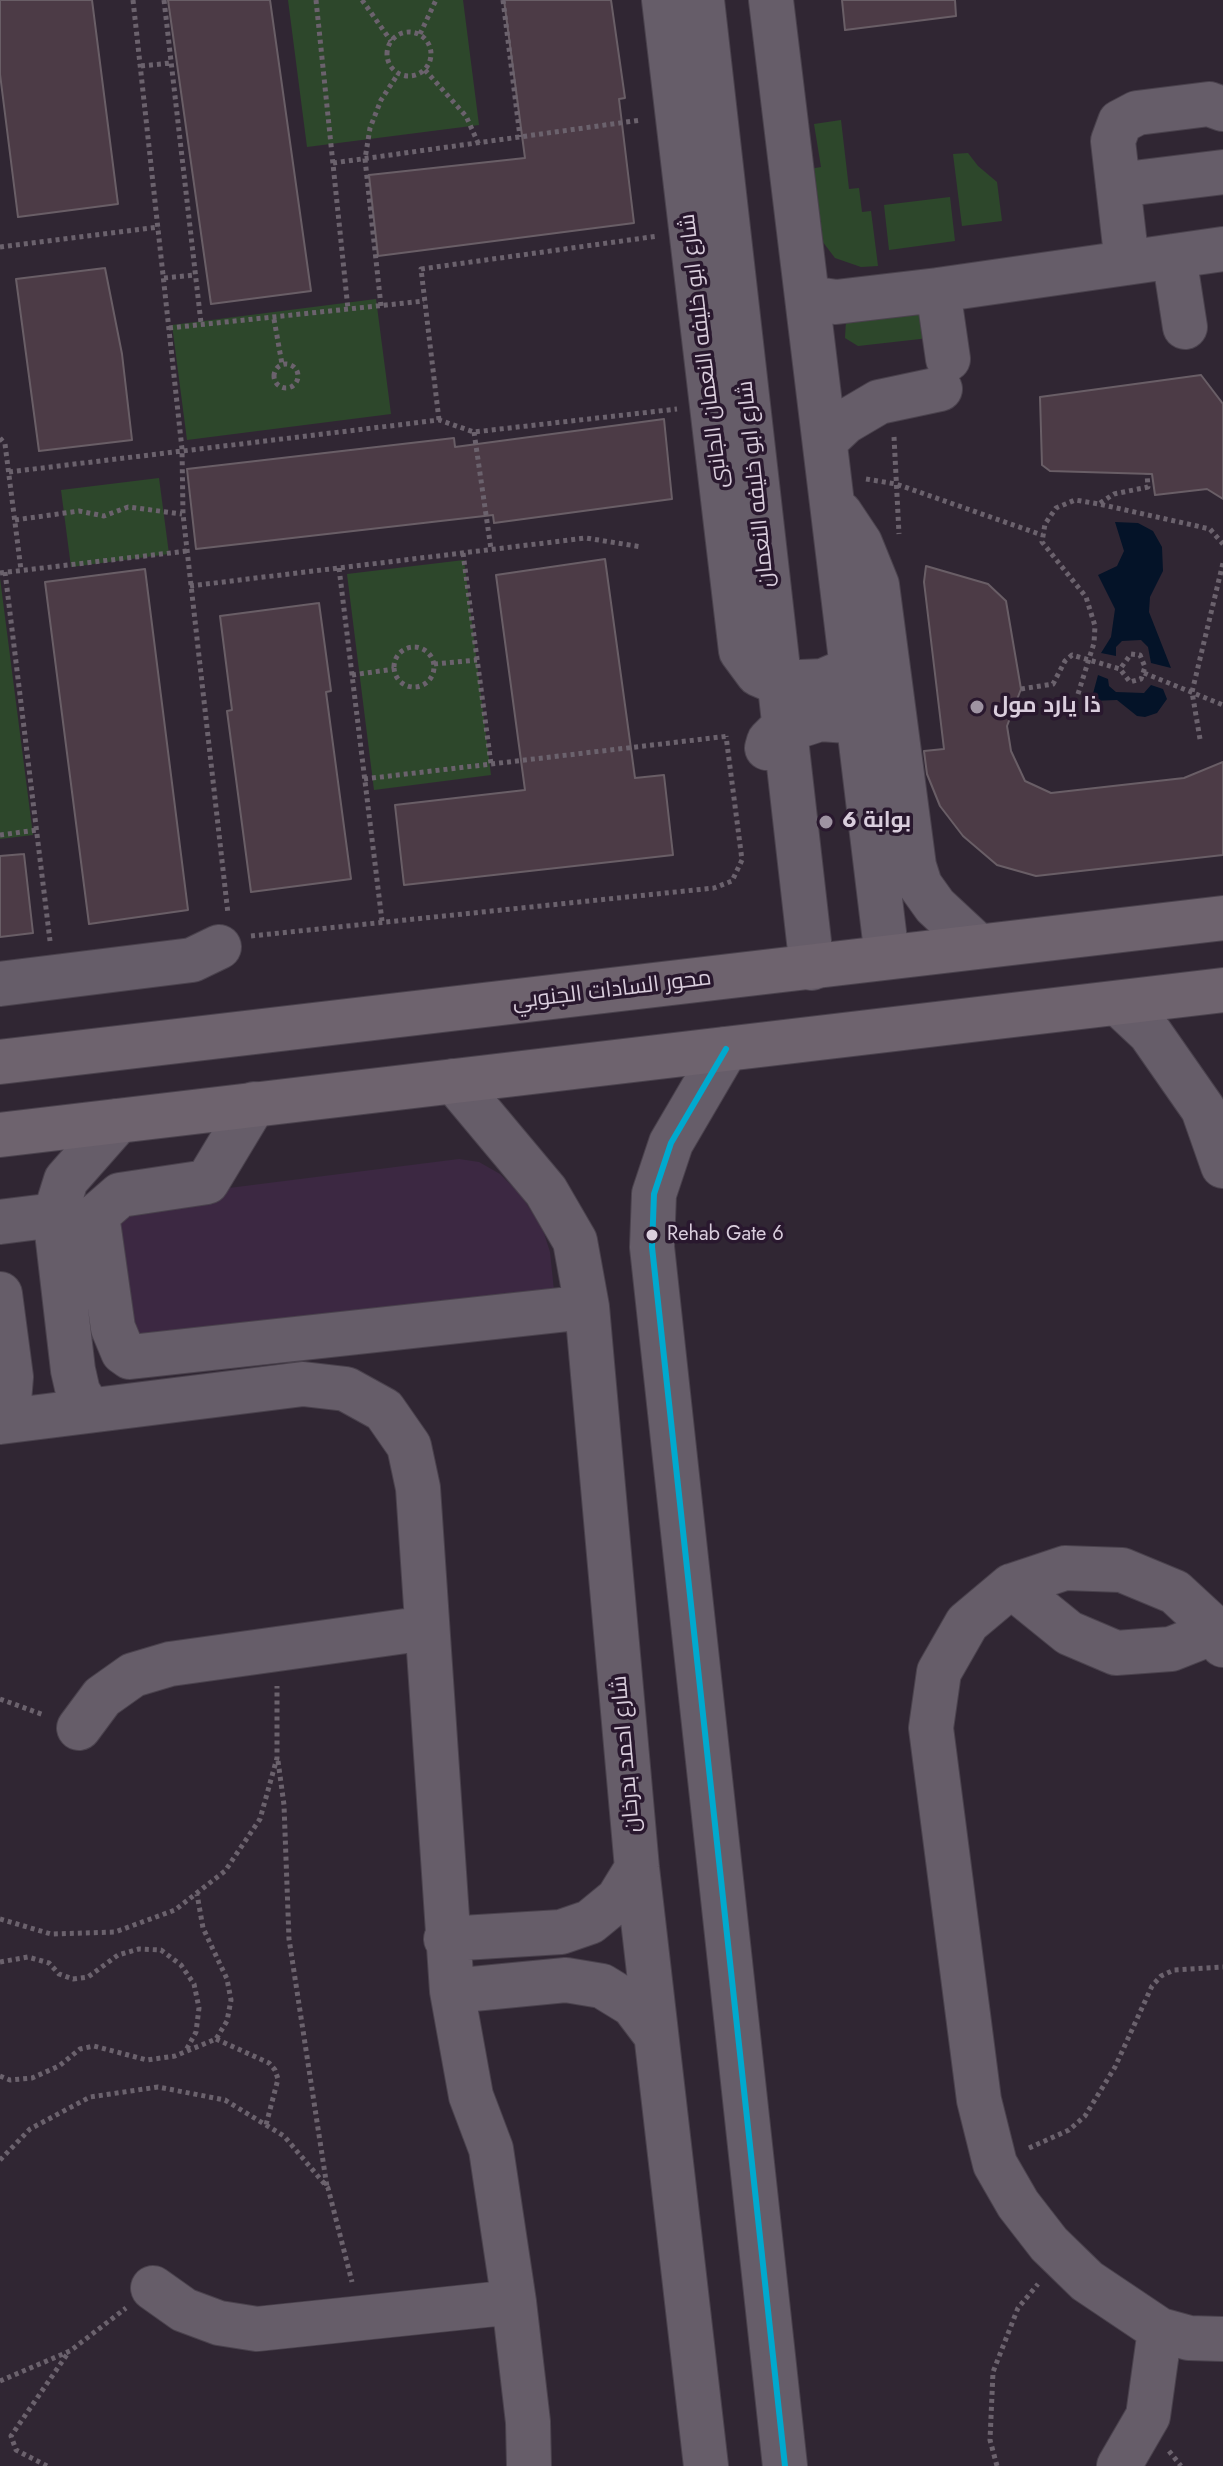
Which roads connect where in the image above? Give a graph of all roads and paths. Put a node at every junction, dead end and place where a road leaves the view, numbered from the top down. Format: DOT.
graph roads {
  1 [pos="133,0"];
  2 [pos="164,0"];
  3 [pos="316,0"];
  4 [pos="362,0"];
  5 [pos="436,0"];
  6 [pos="503,0"];
  7 [pos="664,0"];
  8 [pos="702,0"];
  9 [pos="771,0"];
  10 [pos="420,34"];
  11 [pos="391,41"];
  12 [pos="171,63"];
  13 [pos="141,66"];
  14 [pos="425,70"];
  15 [pos="398,74"];
  16 [pos="1223,109"];
  17 [pos="677,115"];
  18 [pos="520,137"];
  19 [pos="479,145"];
  20 [pos="365,159"];
  21 [pos="333,163"];
  22 [pos="1223,172"];
  23 [pos="1118,185"];
  24 [pos="159,227"];
  25 [pos="691,232"];
  26 [pos="0,247"];
  27 [pos="1223,249"];
  28 [pos="1174,256"];
  29 [pos="1127,263"];
  30 [pos="195,275"];
  31 [pos="164,278"];
  32 [pos="938,290"];
  33 [pos="809,298"];
  34 [pos="424,301"];
  35 [pos="381,306"];
  36 [pos="348,309"];
  37 [pos="274,319"];
  38 [pos="201,323"];
  39 [pos="1185,327"];
  40 [pos="169,328"];
  41 [pos="282,364"];
  42 [pos="891,398"];
  43 [pos="711,405"];
  44 [pos="439,420"];
  45 [pos="474,432"];
  46 [pos="0,438"];
  47 [pos="182,449"];
  48 [pos="9,472"];
  49 [pos="829,473"];
  50 [pos="1147,474"];
  51 [pos="896,484"];
  52 [pos="1099,504"];
  53 [pos="183,514"];
  54 [pos="15,520"];
  55 [pos="1042,535"];
  56 [pos="899,538"];
  57 [pos="1223,544"];
  58 [pos="642,547"];
  59 [pos="491,549"];
  60 [pos="187,551"];
  61 [pos="463,553"];
  62 [pos="1223,563"];
  63 [pos="339,568"];
  64 [pos="21,571"];
  65 [pos="2,573"];
  66 [pos="190,586"];
  67 [pos="1089,658"];
  68 [pos="477,660"];
  69 [pos="434,664"];
  70 [pos="394,669"];
  71 [pos="851,669"];
  72 [pos="1120,669"];
  73 [pos="1144,673"];
  74 [pos="352,675"];
  75 [pos="779,683"];
  76 [pos="1021,689"];
  77 [pos="1192,692"];
  78 [pos="1078,694"];
  79 [pos="1223,705"];
  80 [pos="857,720"];
  81 [pos="784,729"];
  82 [pos="726,736"];
  83 [pos="1200,739"];
  84 [pos="491,764"];
  85 [pos="364,779"];
  86 [pos="37,830"];
  87 [pos="0,835"];
  88 [pos="1223,918"];
  89 [pos="382,921"];
  90 [pos="230,935"];
  91 [pos="978,946"];
  92 [pos="895,956"];
  93 [pos="800,969"];
  94 [pos="55,977"];
  95 [pos="0,984"];
  96 [pos="1223,990"];
  97 [pos="1118,1003"];
  98 [pos="726,1049"];
  99 [pos="0,1062"];
  100 [pos="454,1081"];
  101 [pos="254,1104"];
  102 [pos="118,1121"];
  103 [pos="0,1135"];
  104 [pos="1223,1166"];
  105 [pos="55,1215"];
  106 [pos="0,1222"];
  107 [pos="0,1294"];
  108 [pos="587,1307"];
  109 [pos="81,1390"];
  110 [pos="4,1405"];
  111 [pos="1011,1586"];
  112 [pos="427,1628"];
  113 [pos="1220,1638"];
  114 [pos="276,1650"];
  115 [pos="0,1699"];
  116 [pos="79,1728"];
  117 [pos="277,1758"];
  118 [pos="637,1868"];
  119 [pos="197,1894"];
  120 [pos="0,1919"];
  121 [pos="446,1939"];
  122 [pos="0,1962"];
  123 [pos="1223,1967"];
  124 [pos="452,1991"];
  125 [pos="655,2034"];
  126 [pos="216,2039"];
  127 [pos="184,2053"];
  128 [pos="0,2076"];
  129 [pos="266,2125"];
  130 [pos="0,2160"];
  131 [pos="995,2164"];
  132 [pos="328,2188"];
  133 [pos="1061,2255"];
  134 [pos="153,2288"];
  135 [pos="514,2302"];
  136 [pos="361,2318"];
  137 [pos="1160,2330"];
  138 [pos="1223,2339"];
  139 [pos="70,2351"];
  140 [pos="0,2381"];
  141 [pos="47,2466"];
  142 [pos="529,2466"];
  143 [pos="706,2466"];
  144 [pos="785,2466"];
  145 [pos="997,2466"];
  146 [pos="1119,2466"];
  1 -- 13 [label="path"];
  2 -- 12 [label="path"];
  3 -- 21 [label="path"];
  4 -- 11 [label="path"];
  5 -- 10 [label="path"];
  6 -- 18 [label="path"];
  7 -- 17 [label="street, شارع ابو خليفه النعمان الجانبى"];
  8 -- 75 [label="street, شارع ابو خليفه النعمان"];
  9 -- 33 [label="street"];
  10 -- 11 [label="path"];
  10 -- 14 [label="path"];
  11 -- 15 [label="path"];
  12 -- 13 [label="path"];
  12 -- 30 [label="path"];
  13 -- 24 [label="path"];
  14 -- 15 [label="path"];
  14 -- 19 [label="path"];
  15 -- 20 [label="path"];
  16 -- 23 [label="street"];
  17 -- 18 [label="path"];
  17 -- 25 [label="street, شارع ابو خليفه النعمان الجانبى"];
  18 -- 19 [label="path"];
  19 -- 20 [label="path"];
  20 -- 21 [label="path"];
  20 -- 35 [label="path"];
  21 -- 36 [label="path"];
  22 -- 23 [label="street"];
  23 -- 29 [label="street"];
  24 -- 26 [label="path"];
  24 -- 31 [label="path"];
  25 -- 34 [label="path"];
  25 -- 43 [label="street, شارع ابو خليفه النعمان الجانبى"];
  27 -- 28 [label="street"];
  28 -- 29 [label="street"];
  28 -- 39 [label="street"];
  29 -- 32 [label="street"];
  30 -- 31 [label="path"];
  30 -- 38 [label="path"];
  31 -- 40 [label="path"];
  32 -- 33 [label="street"];
  32 -- 42 [label="street"];
  33 -- 49 [label="street"];
  34 -- 35 [label="path"];
  34 -- 44 [label="path"];
  35 -- 36 [label="path"];
  36 -- 37 [label="path"];
  37 -- 38 [label="path"];
  37 -- 41 [label="path"];
  38 -- 40 [label="path"];
  40 -- 47 [label="path"];
  41 -- 41 [label="path"];
  42 -- 49 [label="street"];
  42 -- 51 [label="path"];
  43 -- 45 [label="path"];
  43 -- 75 [label="street, شارع ابو خليفه النعمان الجانبى"];
  44 -- 45 [label="path"];
  44 -- 47 [label="path"];
  45 -- 59 [label="path"];
  46 -- 48 [label="path"];
  47 -- 48 [label="path"];
  47 -- 53 [label="path"];
  48 -- 54 [label="path"];
  49 -- 51 [label="path"];
  49 -- 71 [label="street"];
  49 -- 91 [label="street"];
  50 -- 52 [label="path"];
  51 -- 55 [label="path"];
  51 -- 56 [label="path"];
  52 -- 55 [label="path"];
  52 -- 57 [label="path"];
  53 -- 54 [label="path"];
  53 -- 60 [label="path"];
  54 -- 64 [label="path"];
  55 -- 67 [label="path"];
  58 -- 59 [label="path"];
  59 -- 61 [label="path"];
  60 -- 64 [label="path"];
  60 -- 66 [label="path"];
  61 -- 63 [label="path"];
  61 -- 68 [label="path"];
  62 -- 77 [label="path"];
  63 -- 66 [label="path"];
  63 -- 74 [label="path"];
  64 -- 65 [label="path"];
  65 -- 86 [label="path"];
  66 -- 90 [label="path"];
  67 -- 72 [label="path"];
  67 -- 76 [label="path"];
  67 -- 78 [label="path"];
  68 -- 69 [label="path"];
  68 -- 84 [label="path"];
  69 -- 70 [label="path"];
  69 -- 70 [label="path"];
  70 -- 74 [label="path"];
  71 -- 75 [label="street"];
  71 -- 80 [label="street"];
  72 -- 73 [label="path"];
  72 -- 73 [label="path"];
  73 -- 77 [label="path"];
  74 -- 85 [label="path"];
  75 -- 81 [label="street, شارع ابو خليفه النعمان"];
  77 -- 79 [label="path"];
  77 -- 83 [label="path"];
  80 -- 81 [label="street"];
  80 -- 92 [label="street"];
  81 -- 82 [label="path"];
  81 -- 93 [label="street, شارع ابو خليفه النعمان"];
  82 -- 84 [label="path"];
  82 -- 89 [label="path"];
  84 -- 85 [label="path"];
  85 -- 89 [label="path"];
  86 -- 87 [label="path"];
  86 -- 94 [label="path"];
  88 -- 91 [label="main road, محور السادات الجنوبي"];
  89 -- 90 [label="path"];
  90 -- 94 [label="street"];
  91 -- 92 [label="main road, محور السادات الجنوبي"];
  92 -- 93 [label="main road, محور السادات الجنوبي"];
  93 -- 99 [label="main road, محور السادات الجنوبي"];
  94 -- 95 [label="street"];
  96 -- 97 [label="main road"];
  97 -- 98 [label="main road"];
  97 -- 104 [label="street"];
  98 -- 100 [label="main road"];
  98 -- 144 [label="street"];
  100 -- 101 [label="main road"];
  100 -- 108 [label="street, شارع احمد بدرخان"];
  101 -- 102 [label="main road"];
  101 -- 108 [label="street"];
  102 -- 103 [label="main road"];
  102 -- 105 [label="street"];
  105 -- 106 [label="street"];
  105 -- 109 [label="street"];
  107 -- 110 [label="street"];
  108 -- 118 [label="street, شارع احمد بدرخان"];
  109 -- 110 [label="street"];
  109 -- 112 [label="street"];
  111 -- 113 [label="street"];
  111 -- 113 [label="street"];
  111 -- 131 [label="street"];
  112 -- 114 [label="street"];
  112 -- 121 [label="street"];
  114 -- 116 [label="street"];
  114 -- 117 [label="path"];
  115 -- 116 [label="path"];
  117 -- 119 [label="path"];
  117 -- 132 [label="path"];
  118 -- 121 [label="street"];
  118 -- 125 [label="street, شارع احمد بدرخان"];
  119 -- 120 [label="path"];
  119 -- 126 [label="path"];
  121 -- 124 [label="street"];
  122 -- 127 [label="path"];
  123 -- 131 [label="path"];
  124 -- 125 [label="street"];
  124 -- 135 [label="street"];
  125 -- 143 [label="street, شارع احمد بدرخان"];
  126 -- 127 [label="path"];
  126 -- 129 [label="path"];
  127 -- 128 [label="path"];
  129 -- 130 [label="path"];
  129 -- 132 [label="path"];
  131 -- 133 [label="street"];
  132 -- 136 [label="path"];
  133 -- 137 [label="street"];
  133 -- 145 [label="path"];
  134 -- 136 [label="street"];
  134 -- 139 [label="path"];
  135 -- 136 [label="street"];
  135 -- 142 [label="street"];
  137 -- 138 [label="street"];
  137 -- 146 [label="street"];
  139 -- 140 [label="path"];
  139 -- 141 [label="path"];
}
